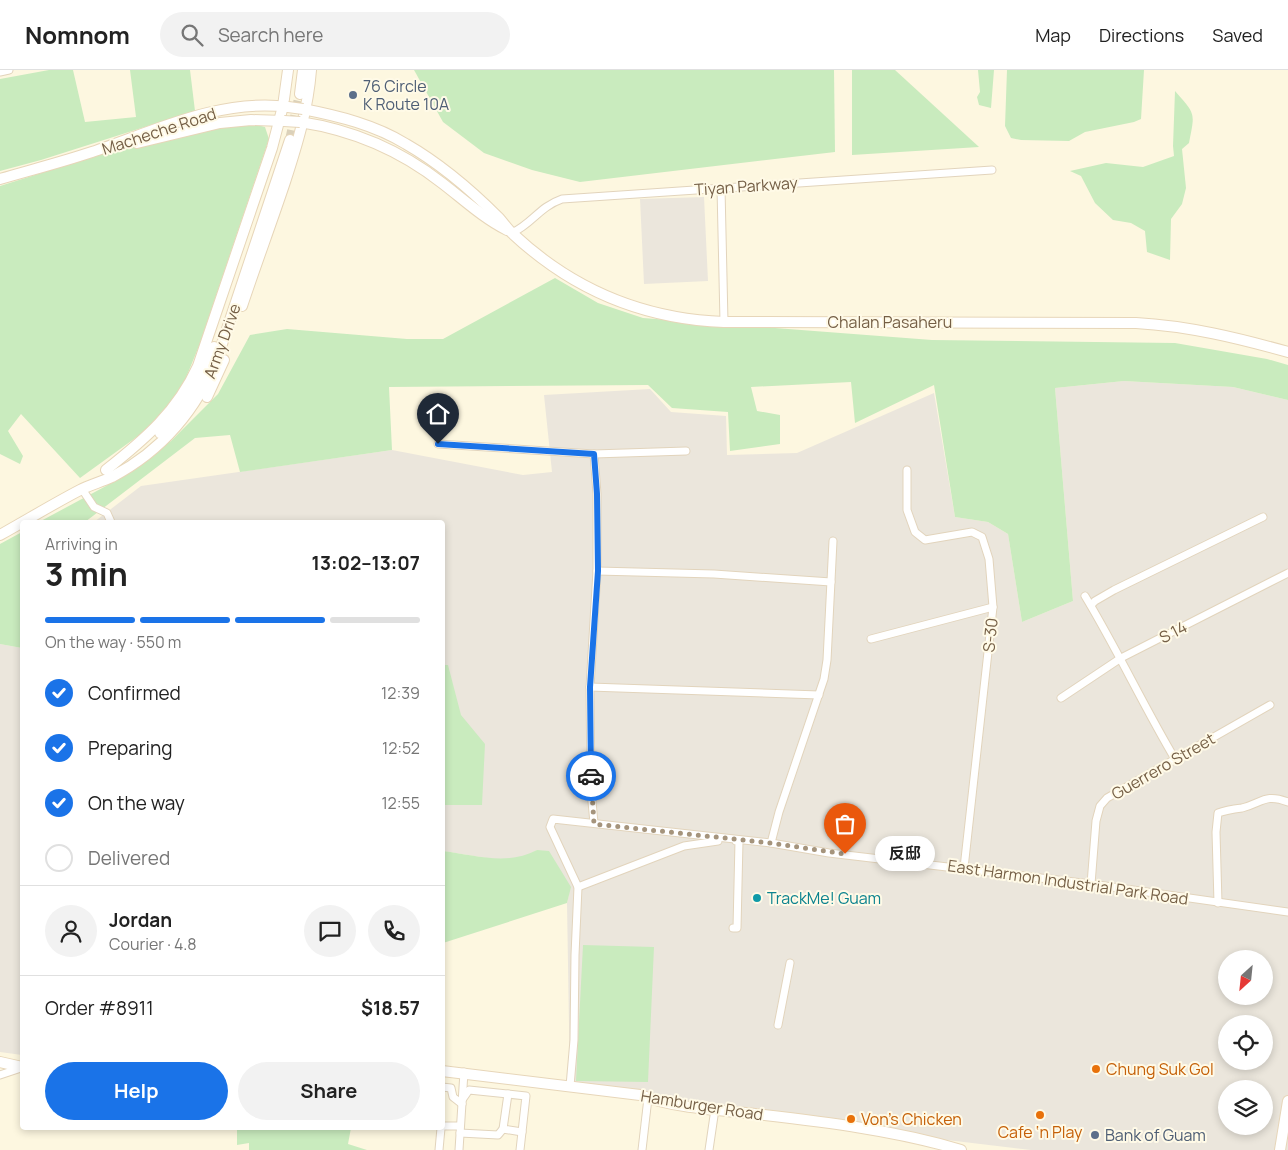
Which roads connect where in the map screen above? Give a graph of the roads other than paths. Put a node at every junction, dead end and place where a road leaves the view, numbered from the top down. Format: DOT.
graph roads {
  1 [pos="9,70"];
  2 [pos="288,70"];
  3 [pos="296,70"];
  4 [pos="302,70"];
  5 [pos="311,70"];
  6 [pos="0,72"];
  7 [pos="285,107"];
  8 [pos="305,109"];
  9 [pos="282,121"];
  10 [pos="302,123"];
  11 [pos="286,139"];
  12 [pos="90,153"];
  13 [pos="992,170"];
  14 [pos="0,179"];
  15 [pos="721,188"];
  16 [pos="512,233"];
  17 [pos="724,322"];
  18 [pos="1288,352"];
  19 [pos="438,444"];
  20 [pos="686,451"];
  21 [pos="594,454"];
  22 [pos="907,470"];
  23 [pos="109,473"];
  24 [pos="82,489"];
  25 [pos="1263,517"];
  26 [pos="27,520"];
  27 [pos="110,520"];
  28 [pos="20,524"];
  29 [pos="0,535"];
  30 [pos="834,541"];
  31 [pos="598,571"];
  32 [pos="1288,573"];
  33 [pos="831,582"];
  34 [pos="1085,596"];
  35 [pos="1091,606"];
  36 [pos="993,608"];
  37 [pos="871,640"];
  38 [pos="1121,658"];
  39 [pos="590,687"];
  40 [pos="819,695"];
  41 [pos="1061,698"];
  42 [pos="1270,705"];
  43 [pos="1175,759"];
  44 [pos="1288,802"];
  45 [pos="594,824"];
  46 [pos="739,841"];
  47 [pos="771,843"];
  48 [pos="964,868"];
  49 [pos="1091,884"];
  50 [pos="578,887"];
  51 [pos="1218,903"];
  52 [pos="1288,912"];
  53 [pos="732,928"];
  54 [pos="790,963"];
  55 [pos="778,1025"];
  56 [pos="0,1062"];
  57 [pos="20,1067"];
  58 [pos="20,1068"];
  59 [pos="445,1070"];
  60 [pos="464,1072"];
  61 [pos="0,1075"];
  62 [pos="570,1086"];
  63 [pos="445,1087"];
  64 [pos="508,1094"];
  65 [pos="648,1098"];
  66 [pos="1288,1101"];
  67 [pos="462,1102"];
  68 [pos="715,1109"];
  69 [pos="445,1127"];
  70 [pos="460,1129"];
  71 [pos="504,1129"];
  72 [pos="442,1130"];
  73 [pos="522,1132"];
  74 [pos="439,1150"];
  75 [pos="459,1150"];
  76 [pos="520,1150"];
  77 [pos="642,1150"];
  78 [pos="709,1150"];
  79 [pos="961,1150"];
  80 [pos="1281,1150"];
  1 -- 6 [label="street"];
  2 -- 7 [label="main road"];
  3 -- 4 [label="main road"];
  5 -- 8 [label="main road"];
  7 -- 8 [label="main road, Chalan Pasaheru, bridge"];
  7 -- 9 [label="main road"];
  7 -- 12 [label="main road, Macheche Road"];
  8 -- 10 [label="main road"];
  8 -- 16 [label="main road, Chalan Pasaheru"];
  9 -- 10 [label="main road, Chalan Pasaheru, bridge"];
  9 -- 12 [label="main road, Macheche Road"];
  9 -- 23 [label="main road"];
  10 -- 16 [label="main road, Chalan Pasaheru"];
  10 -- 23 [label="main road"];
  11 -- 23 [label="main road, Army Drive"];
  12 -- 14 [label="main road, Macheche Road"];
  13 -- 15 [label="street, Tiyan Parkway"];
  15 -- 16 [label="street, Tiyan Parkway"];
  15 -- 17 [label="street"];
  16 -- 17 [label="main road, Chalan Pasaheru"];
  17 -- 18 [label="main road, Chalan Pasaheru"];
  19 -- 21 [label="street"];
  20 -- 21 [label="street"];
  21 -- 31 [label="street"];
  22 -- 36 [label="street, S-30"];
  23 -- 24 [label="main road, Army Drive"];
  24 -- 26 [label="main road, Army Drive"];
  24 -- 27 [label="street"];
  25 -- 35 [label="street"];
  28 -- 29 [label="main road, Army Drive"];
  30 -- 33 [label="street"];
  31 -- 33 [label="street"];
  31 -- 39 [label="street"];
  32 -- 38 [label="street, S 14"];
  33 -- 40 [label="street"];
  34 -- 35 [label="street"];
  35 -- 38 [label="street"];
  36 -- 37 [label="street"];
  36 -- 48 [label="street, S-30"];
  38 -- 41 [label="street, S 14"];
  38 -- 43 [label="street"];
  39 -- 40 [label="street"];
  39 -- 45 [label="street"];
  40 -- 47 [label="street"];
  42 -- 43 [label="street, Guerrero Street"];
  43 -- 49 [label="street, Guerrero Street"];
  44 -- 51 [label="street"];
  45 -- 46 [label="street, East Harmon Industrial Park Road"];
  45 -- 50 [label="street, East Harmon Industrial Park Road"];
  46 -- 47 [label="street, East Harmon Industrial Park Road"];
  46 -- 50 [label="street"];
  46 -- 53 [label="street"];
  47 -- 48 [label="street, East Harmon Industrial Park Road"];
  48 -- 49 [label="street, East Harmon Industrial Park Road"];
  49 -- 51 [label="street, East Harmon Industrial Park Road"];
  50 -- 62 [label="street, East Harmon Industrial Park Road"];
  51 -- 52 [label="street, East Harmon Industrial Park Road"];
  54 -- 55 [label="street"];
  56 -- 57 [label="main road"];
  58 -- 61 [label="street"];
  59 -- 60 [label="main road, Hamburger Road"];
  60 -- 62 [label="main road, Hamburger Road"];
  60 -- 67 [label="street"];
  62 -- 65 [label="main road, Hamburger Road"];
  63 -- 67 [label="street"];
  64 -- 67 [label="street"];
  64 -- 71 [label="street"];
  64 -- 73 [label="street"];
  65 -- 68 [label="main road, Hamburger Road"];
  65 -- 77 [label="street"];
  66 -- 80 [label="main road"];
  67 -- 70 [label="street"];
  68 -- 78 [label="street"];
  68 -- 79 [label="main road, Hamburger Road"];
  69 -- 70 [label="street"];
  70 -- 71 [label="street"];
  70 -- 75 [label="street"];
  71 -- 73 [label="street"];
  72 -- 74 [label="street"];
  73 -- 76 [label="street"];
}
